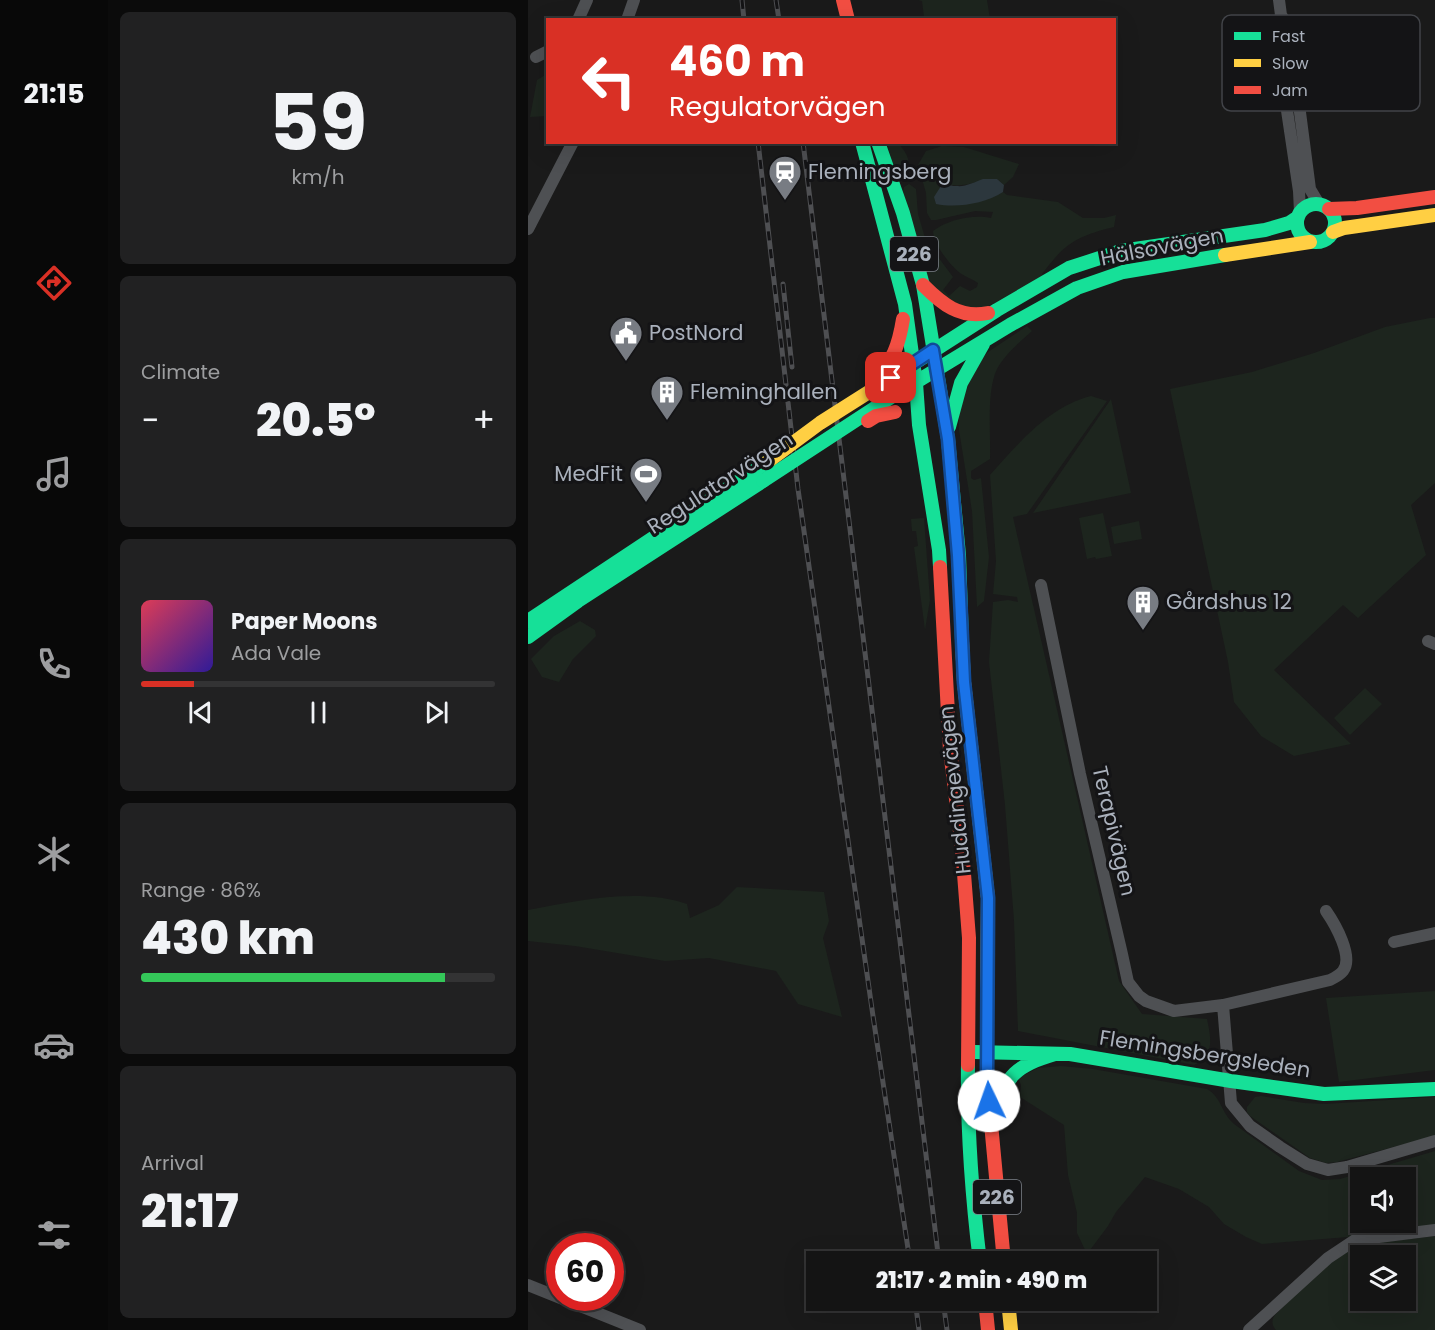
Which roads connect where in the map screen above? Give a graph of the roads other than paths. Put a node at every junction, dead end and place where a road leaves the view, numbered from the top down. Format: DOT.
graph roads {
  1 [pos="587,0"];
  2 [pos="634,0"];
  3 [pos="836,0"];
  4 [pos="843,0"];
  5 [pos="1279,0"];
  6 [pos="1281,15"];
  7 [pos="579,18"];
  8 [pos="628,18"];
  9 [pos="840,18"];
  10 [pos="848,18"];
  11 [pos="546,52"];
  12 [pos="536,57"];
  13 [pos="1287,111"];
  14 [pos="1300,111"];
  15 [pos="572,144"];
  16 [pos="863,144"];
  17 [pos="879,144"];
  18 [pos="1435,197"];
  19 [pos="1324,206"];
  20 [pos="1299,215"];
  21 [pos="1435,215"];
  22 [pos="528,229"];
  23 [pos="1334,232"];
  24 [pos="1310,242"];
  25 [pos="923,285"];
  26 [pos="905,304"];
  27 [pos="998,310"];
  28 [pos="985,340"];
  29 [pos="933,350"];
  30 [pos="913,364"];
  31 [pos="937,370"];
  32 [pos="890,372"];
  33 [pos="916,383"];
  34 [pos="919,425"];
  35 [pos="948,439"];
  36 [pos="763,481"];
  37 [pos="1041,585"];
  38 [pos="576,595"];
  39 [pos="528,621"];
  40 [pos="528,637"];
  41 [pos="1326,911"];
  42 [pos="1435,933"];
  43 [pos="1394,942"];
  44 [pos="1223,1005"];
  45 [pos="968,1052"];
  46 [pos="987,1052"];
  47 [pos="1055,1053"];
  48 [pos="1231,1081"];
  49 [pos="1435,1089"];
  50 [pos="993,1141"];
  51 [pos="1435,1141"];
  52 [pos="1435,1230"];
  53 [pos="979,1251"];
  54 [pos="1003,1251"];
  55 [pos="528,1285"];
  56 [pos="986,1311"];
  57 [pos="1009,1311"];
  58 [pos="640,1330"];
  59 [pos="988,1330"];
  60 [pos="1011,1330"];
  61 [pos="1249,1330"];
  1 -- 7 [label="street"];
  2 -- 8 [label="street"];
  3 -- 9 [label="street"];
  4 -- 10 [label="street"];
  5 -- 6 [label="street"];
  11 -- 12 [label="street"];
  13 -- 20 [label="street"];
  14 -- 19 [label="street"];
  15 -- 22 [label="street"];
  16 -- 26 [label="street, Huddingevägen / 226"];
  17 -- 25 [label="street, Huddingevägen / 226"];
  18 -- 19 [label="street"];
  19 -- 20 [label="street"];
  19 -- 23 [label="street"];
  20 -- 24 [label="street"];
  20 -- 27 [label="street, Hälsovägen"];
  21 -- 23 [label="street"];
  23 -- 24 [label="street"];
  24 -- 28 [label="street, Hälsovägen"];
  25 -- 27 [label="street"];
  25 -- 29 [label="street, Huddingevägen / 226"];
  26 -- 30 [label="street, Huddingevägen / 226"];
  26 -- 32 [label="street"];
  27 -- 29 [label="street, Hälsovägen"];
  28 -- 31 [label="street, Hälsovägen"];
  28 -- 35 [label="street"];
  29 -- 30 [label="street, Regulatorvägen"];
  29 -- 31 [label="street, Huddingevägen / 226"];
  30 -- 32 [label="street, Regulatorvägen"];
  30 -- 33 [label="street, Huddingevägen / 226"];
  31 -- 33 [label="street, Regulatorvägen"];
  31 -- 35 [label="street, Huddingevägen / 226"];
  32 -- 38 [label="street, Regulatorvägen, bridge"];
  33 -- 34 [label="street, Huddingevägen / 226"];
  33 -- 36 [label="street, Regulatorvägen, bridge"];
  34 -- 36 [label="street, bridge"];
  34 -- 45 [label="street, Huddingevägen / 226"];
  35 -- 46 [label="street, Huddingevägen / 226"];
  36 -- 38 [label="street, Regulatorvägen"];
  37 -- 44 [label="street, Terapivägen"];
  38 -- 39 [label="street, Regulatorvägen"];
  38 -- 40 [label="street, Regulatorvägen"];
  41 -- 44 [label="street, Terapivägen"];
  42 -- 43 [label="street"];
  44 -- 48 [label="street"];
  45 -- 46 [label="street, Flemingsbergsleden"];
  45 -- 53 [label="street, Huddingevägen / 226"];
  46 -- 47 [label="street, Flemingsbergsleden"];
  46 -- 50 [label="street, Huddingevägen / 226"];
  47 -- 48 [label="street, Flemingsbergsleden"];
  47 -- 50 [label="street"];
  48 -- 49 [label="street, Flemingsbergsleden"];
  48 -- 51 [label="street"];
  50 -- 54 [label="street, Huddingevägen / 226"];
  52 -- 61 [label="street"];
  55 -- 58 [label="street"];
  56 -- 59 [label="street"];
  57 -- 60 [label="street"];
}
